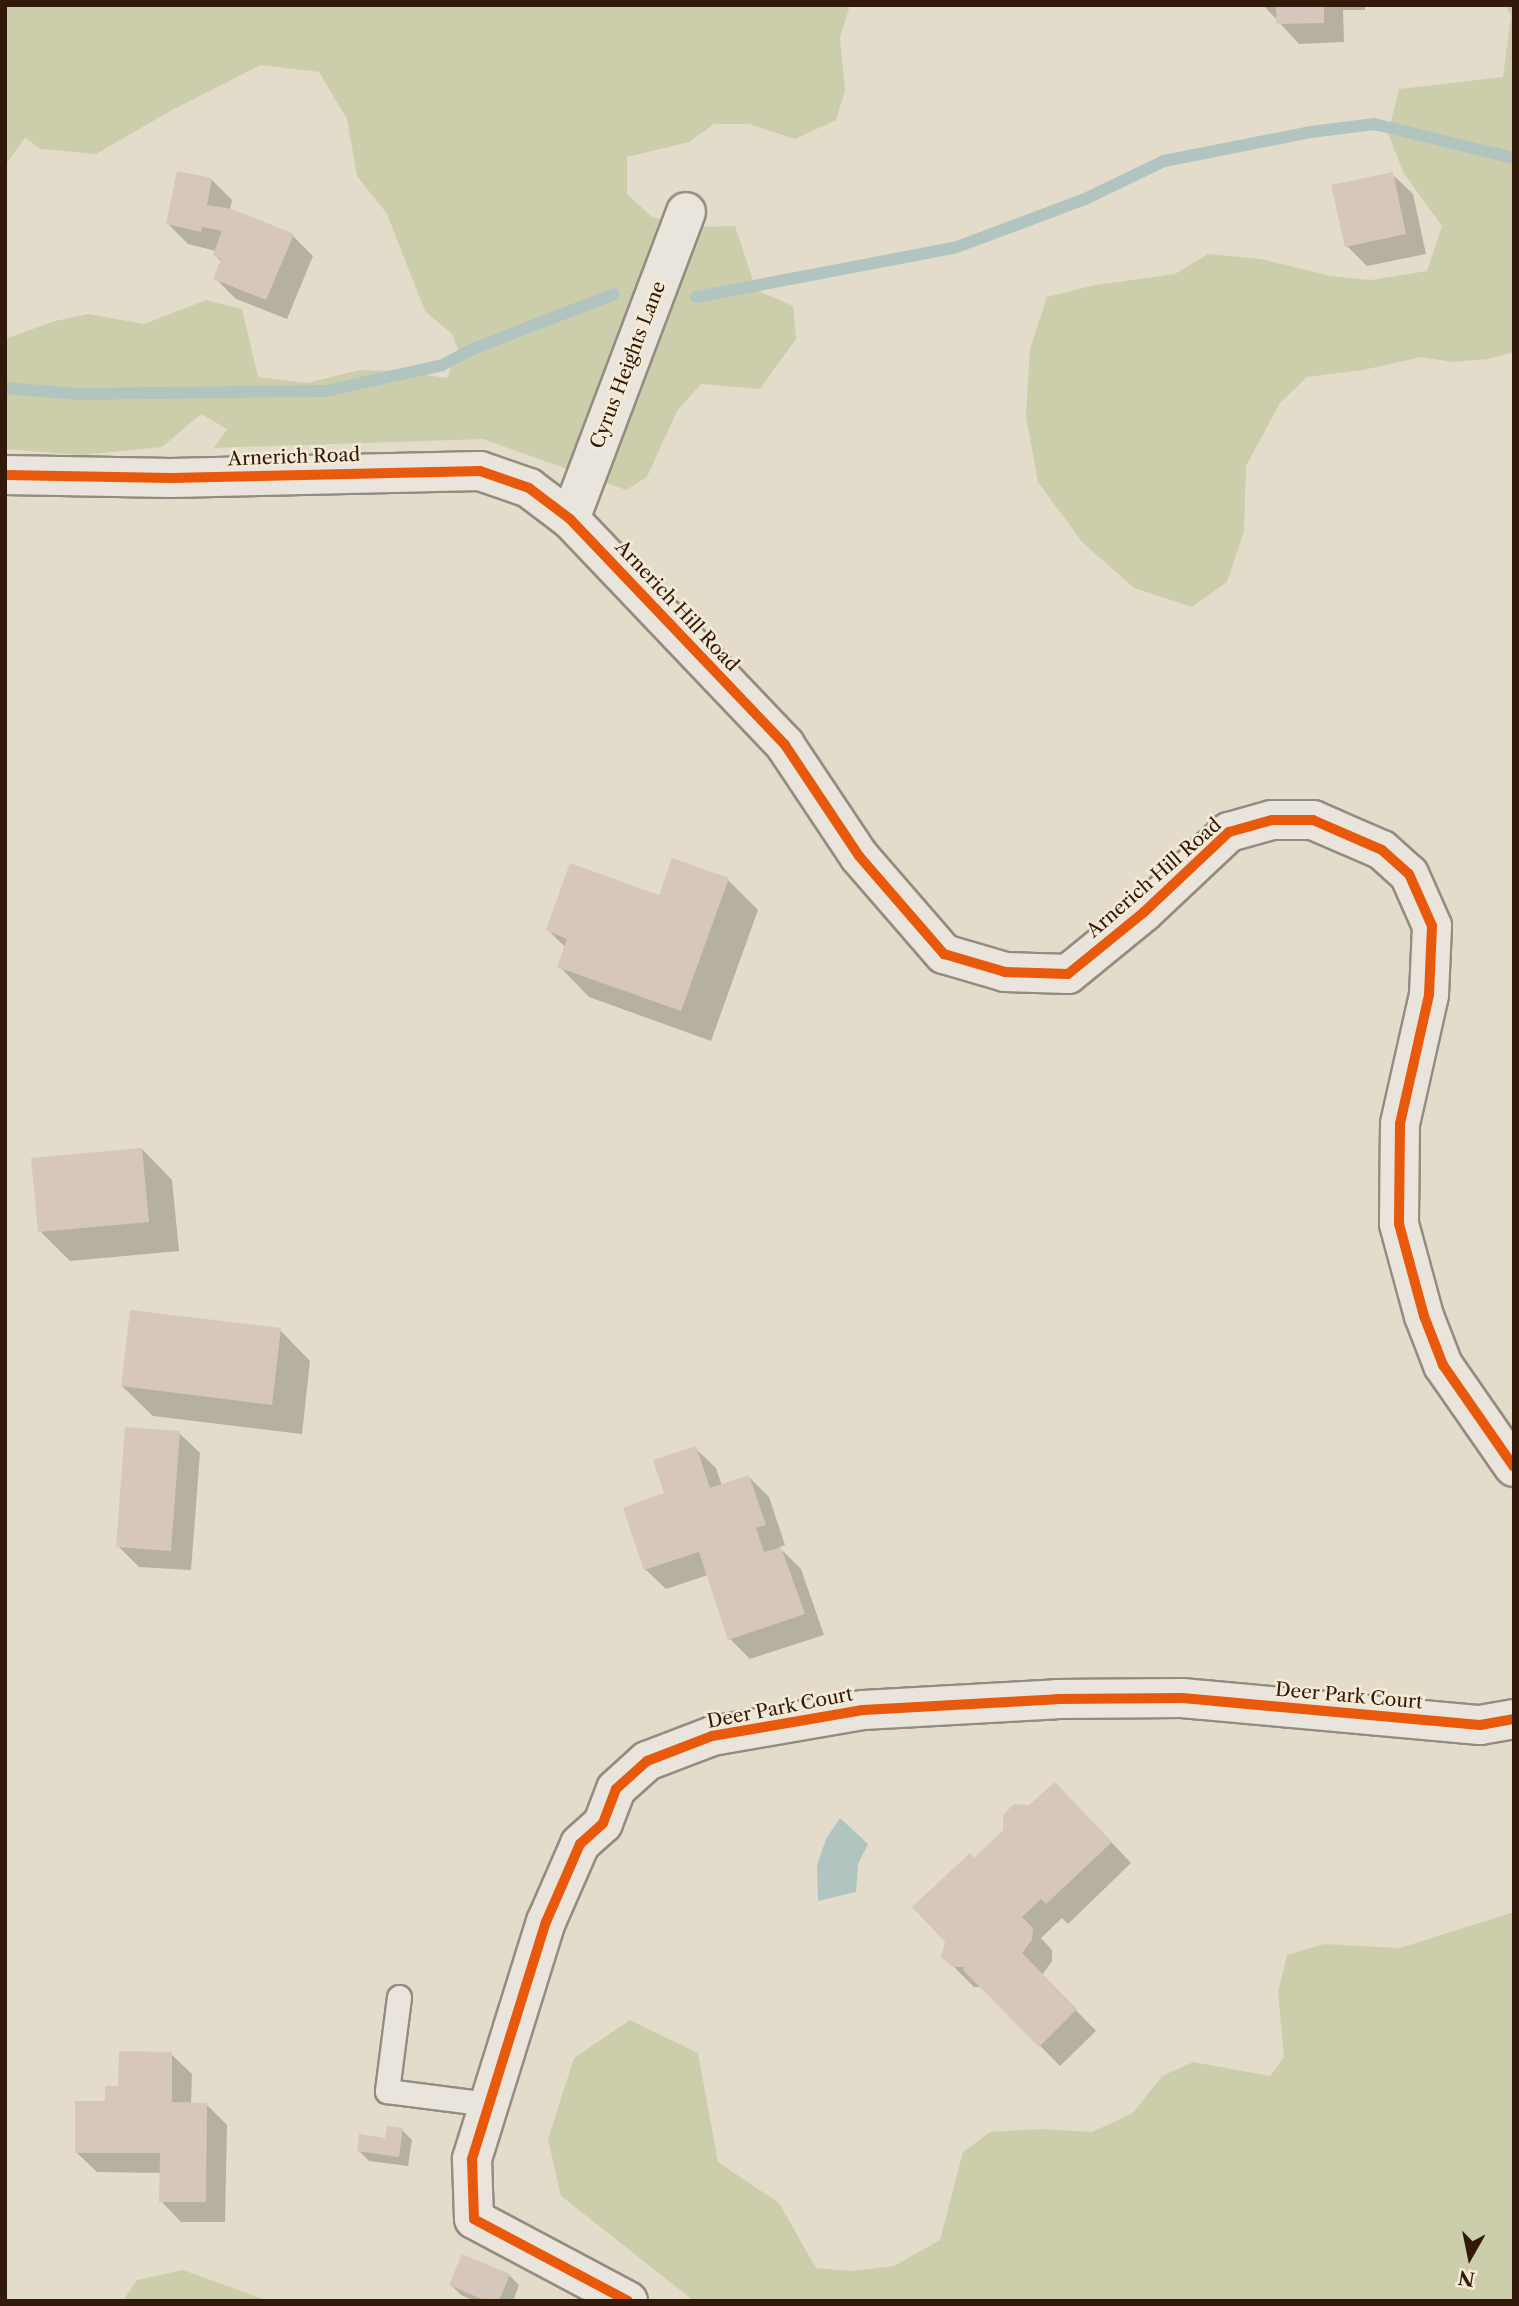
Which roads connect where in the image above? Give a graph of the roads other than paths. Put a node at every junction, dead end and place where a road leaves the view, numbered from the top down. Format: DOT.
graph roads {
  1 [pos="686,212"];
  2 [pos="5,475"];
  3 [pos="570,519"];
  4 [pos="1514,1467"];
  5 [pos="1514,1719"];
  6 [pos="399,1997"];
  7 [pos="489,2104"];
  8 [pos="628,2301"];
  1 -- 3 [label="street, Cyrus Heights Lane"];
  2 -- 3 [label="street, Arnerich Road"];
  3 -- 4 [label="street, Arnerich Hill Road"];
  5 -- 7 [label="street, Deer Park Court"];
  6 -- 7 [label="lane"];
  7 -- 8 [label="street, Deer Park Court"];
}
